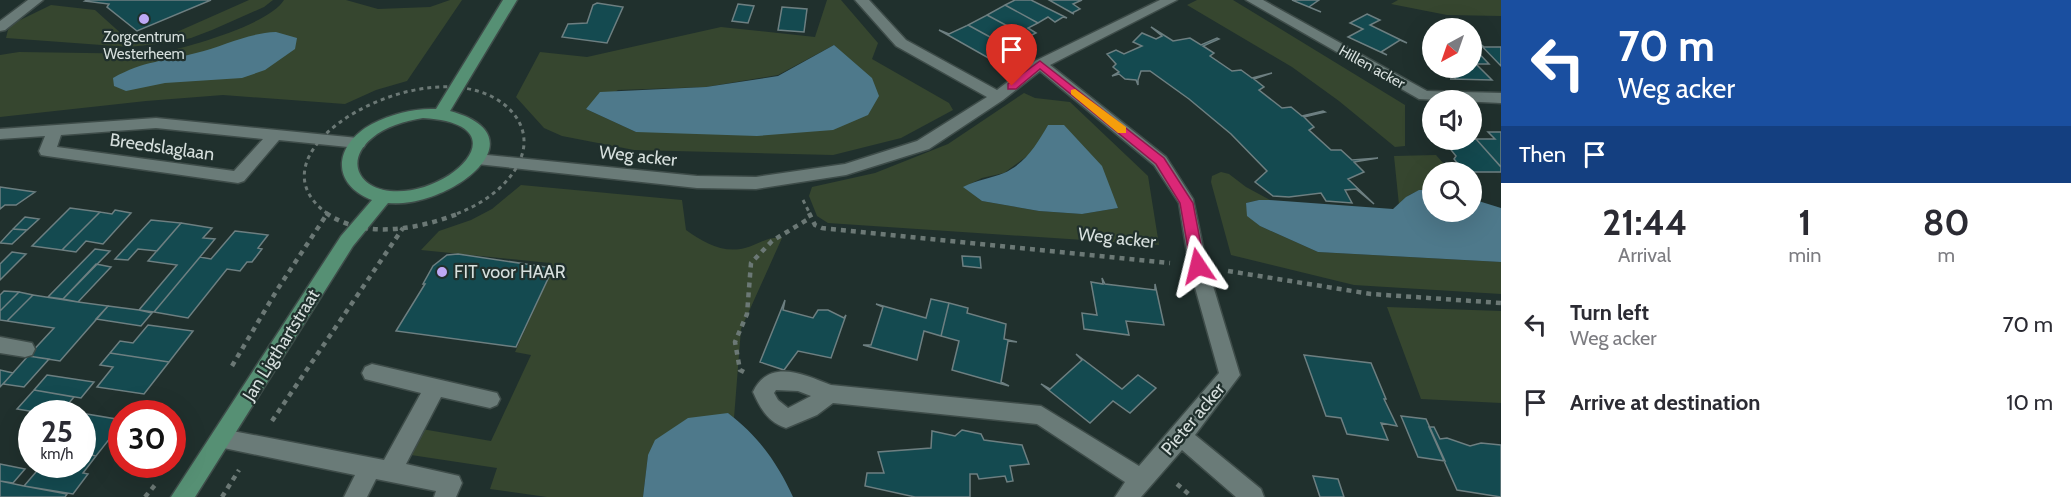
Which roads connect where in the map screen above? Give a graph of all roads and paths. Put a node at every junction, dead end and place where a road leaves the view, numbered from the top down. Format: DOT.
graph roads {
  1 [pos="36,0"];
  2 [pos="510,0"];
  3 [pos="862,0"];
  4 [pos="1170,0"];
  5 [pos="1253,0"];
  6 [pos="0,27"];
  7 [pos="1040,64"];
  8 [pos="998,97"];
  9 [pos="1501,98"];
  10 [pos="441,113"];
  11 [pos="55,131"];
  12 [pos="0,134"];
  13 [pos="275,135"];
  14 [pos="358,143"];
  15 [pos="477,159"];
  16 [pos="794,179"];
  17 [pos="384,197"];
  18 [pos="327,214"];
  19 [pos="810,218"];
  20 [pos="403,228"];
  21 [pos="1198,266"];
  22 [pos="1501,303"];
  23 [pos="0,345"];
  24 [pos="25,349"];
  25 [pos="230,369"];
  26 [pos="372,373"];
  27 [pos="436,386"];
  28 [pos="768,386"];
  29 [pos="830,394"];
  30 [pos="490,399"];
  31 [pos="1181,436"];
  32 [pos="222,439"];
  33 [pos="255,446"];
  34 [pos="380,469"];
  35 [pos="1140,479"];
  36 [pos="182,497"];
  37 [pos="222,497"];
  38 [pos="355,497"];
  39 [pos="445,497"];
  40 [pos="1126,497"];
  41 [pos="1253,497"];
  1 -- 6 [label="street"];
  2 -- 10 [label="main road"];
  3 -- 8 [label="street"];
  4 -- 7 [label="street, Weg acker"];
  5 -- 9 [label="street, Hillen acker"];
  7 -- 8 [label="street, Weg acker"];
  7 -- 21 [label="street, Pieter acker"];
  8 -- 16 [label="street, Weg acker"];
  10 -- 14 [label="main road"];
  10 -- 15 [label="main road"];
  11 -- 12 [label="street, Breedslaglaan"];
  11 -- 13 [label="street, Breedslaglaan"];
  11 -- 13 [label="street, Breedslaglaan"];
  13 -- 14 [label="street, Breedslaglaan"];
  14 -- 17 [label="main road"];
  15 -- 16 [label="street, Weg acker"];
  15 -- 17 [label="main road"];
  16 -- 19 [label="path"];
  17 -- 32 [label="main road, Jan Ligthartstraat"];
  18 -- 25 [label="path, Jan Ligthartstraat"];
  19 -- 21 [label="path, Weg acker"];
  19 -- 28 [label="path"];
  20 -- 33 [label="path, Jan Ligthartstraat"];
  21 -- 22 [label="path, Weg acker"];
  21 -- 31 [label="street, Pieter acker"];
  23 -- 24 [label="street"];
  26 -- 27 [label="street"];
  27 -- 30 [label="street"];
  27 -- 34 [label="street"];
  28 -- 29 [label="street"];
  28 -- 29 [label="street"];
  29 -- 35 [label="street"];
  31 -- 35 [label="street, Pieter acker"];
  31 -- 41 [label="street"];
  32 -- 33 [label="street"];
  32 -- 36 [label="main road, Jan Ligthartstraat"];
  33 -- 34 [label="street"];
  33 -- 37 [label="path, Jan Ligthartstraat"];
  34 -- 38 [label="street"];
  34 -- 39 [label="street"];
  35 -- 40 [label="street, Pieter acker"];
}
